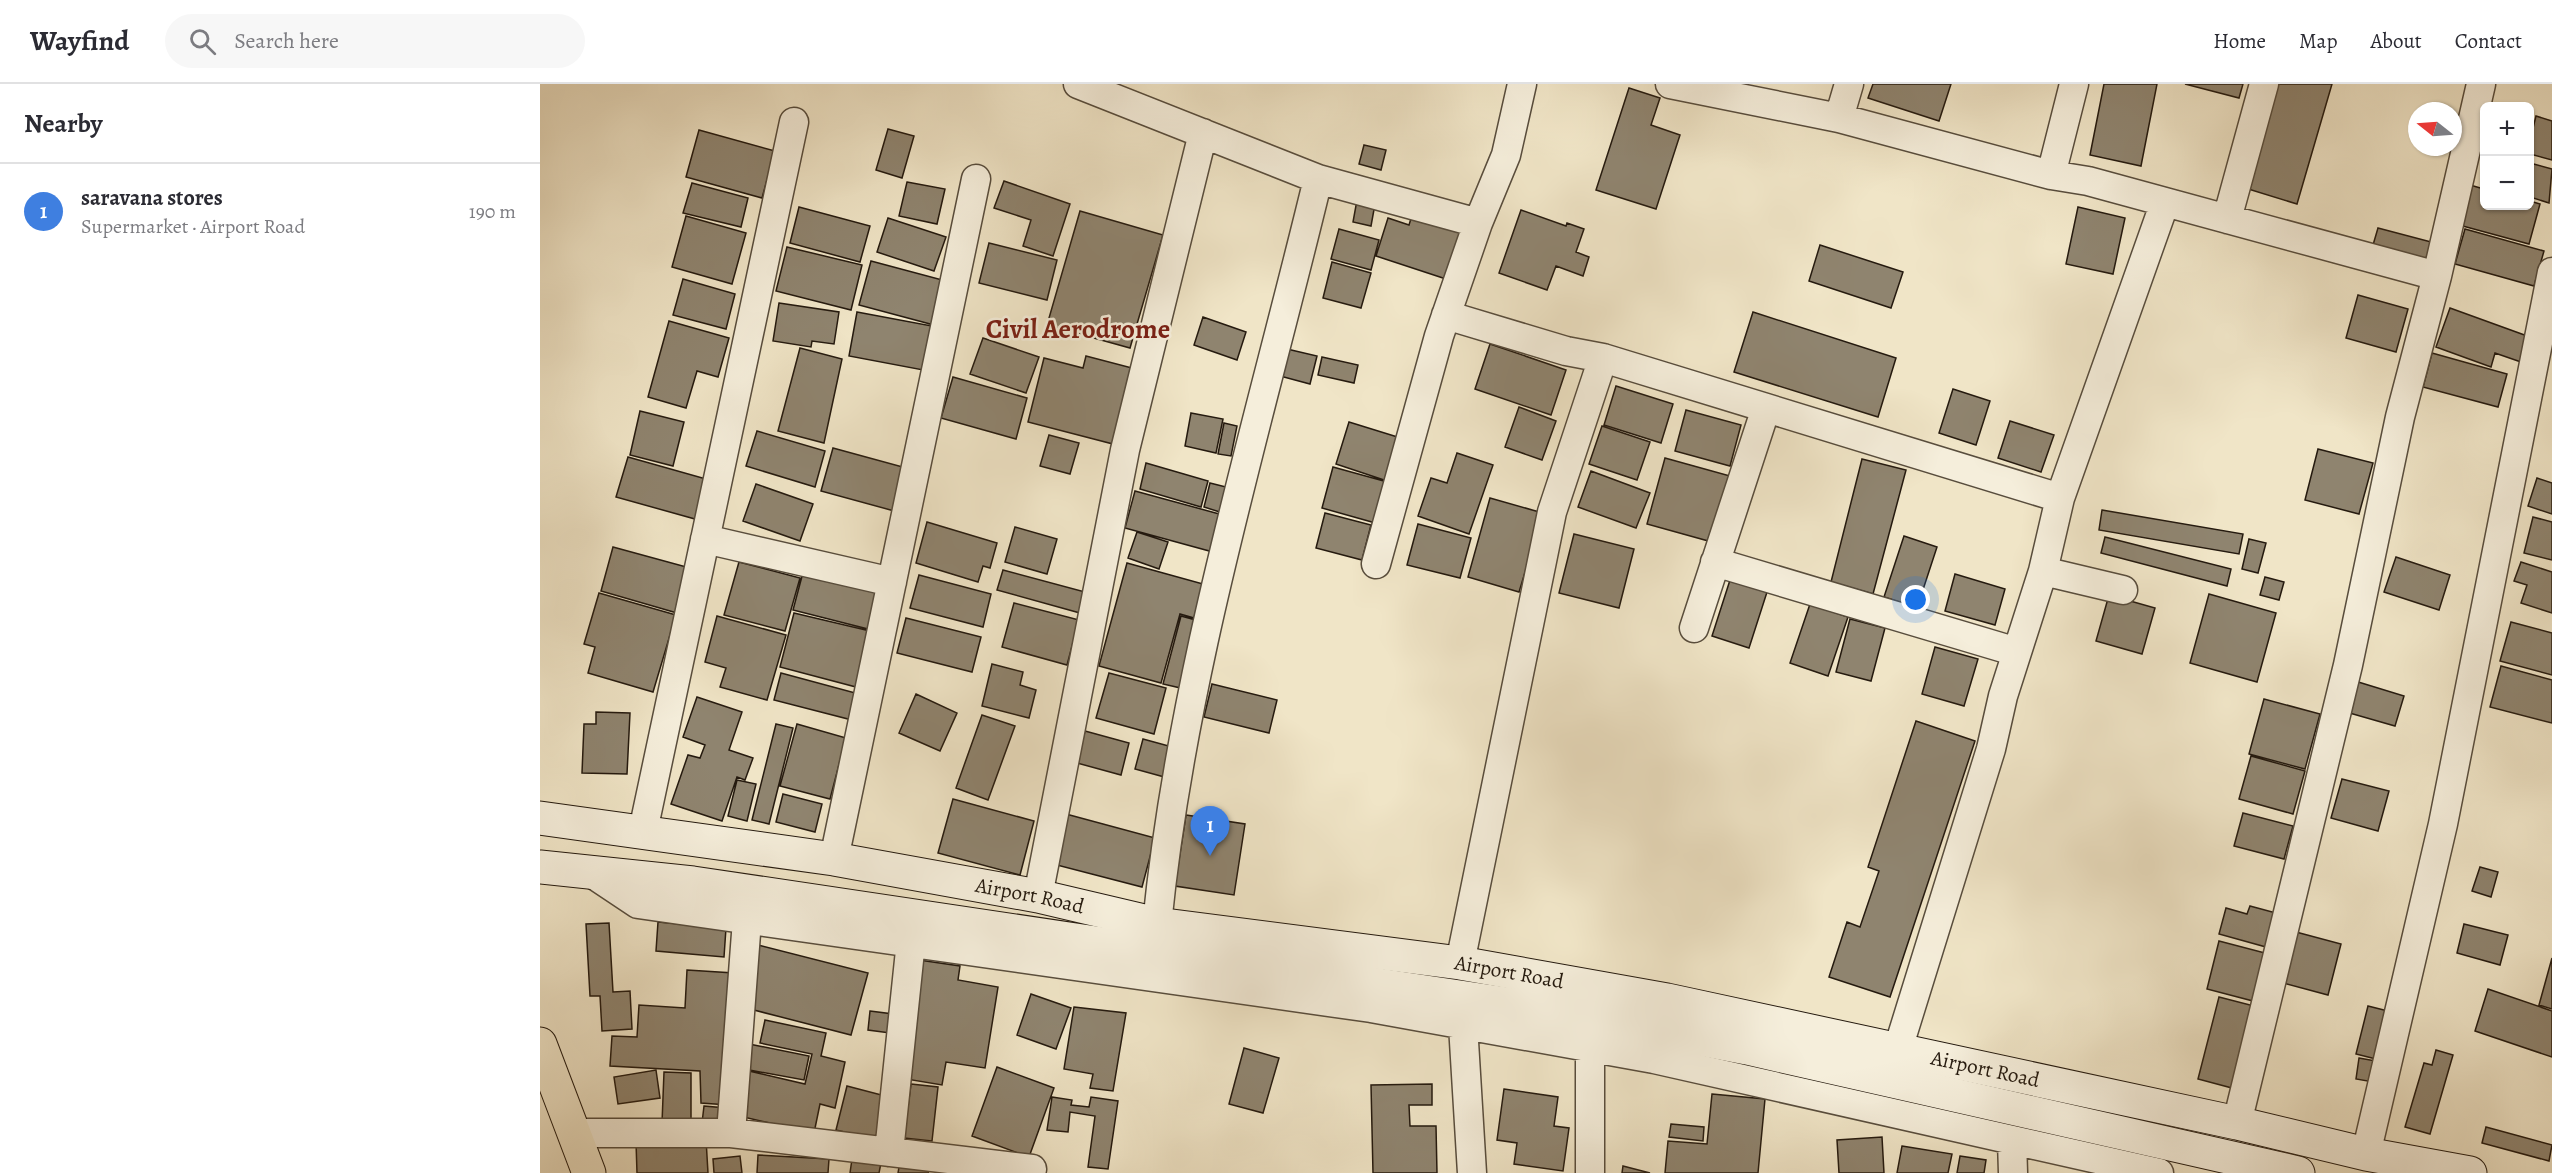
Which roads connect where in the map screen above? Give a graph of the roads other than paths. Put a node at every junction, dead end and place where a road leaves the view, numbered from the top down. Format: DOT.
graph roads {
  1 [pos="1078,84"];
  2 [pos="1522,84"];
  3 [pos="1670,84"];
  4 [pos="1849,84"];
  5 [pos="2074,84"];
  6 [pos="2264,84"];
  7 [pos="2481,84"];
  8 [pos="1839,118"];
  9 [pos="794,122"];
  10 [pos="1203,133"];
  11 [pos="2051,175"];
  12 [pos="976,179"];
  13 [pos="1318,179"];
  14 [pos="2165,202"];
  15 [pos="2227,219"];
  16 [pos="1478,223"];
  17 [pos="2552,272"];
  18 [pos="2437,276"];
  19 [pos="1446,315"];
  20 [pos="1603,358"];
  21 [pos="1766,408"];
  22 [pos="2060,498"];
  23 [pos="705,539"];
  24 [pos="1715,562"];
  25 [pos="1376,564"];
  26 [pos="2043,571"];
  27 [pos="892,582"];
  28 [pos="2123,590"];
  29 [pos="1694,628"];
  30 [pos="2017,652"];
  31 [pos="540,818"];
  32 [pos="643,831"];
  33 [pos="834,858"];
  34 [pos="540,867"];
  35 [pos="590,872"];
  36 [pos="1038,896"];
  37 [pos="747,920"];
  38 [pos="1156,924"];
  39 [pos="911,941"];
  40 [pos="1460,963"];
  41 [pos="1463,1025"];
  42 [pos="540,1044"];
  43 [pos="1590,1047"];
  44 [pos="1897,1052"];
  45 [pos="2237,1123"];
  46 [pos="574,1133"];
  47 [pos="731,1133"];
  48 [pos="2012,1140"];
  49 [pos="889,1152"];
  50 [pos="2366,1154"];
  51 [pos="1032,1169"];
  52 [pos="589,1173"];
  53 [pos="1472,1173"];
  54 [pos="1590,1173"];
  55 [pos="2013,1173"];
  56 [pos="2159,1173"];
  57 [pos="2298,1173"];
  58 [pos="2470,1173"];
  1 -- 10 [label="street"];
  2 -- 16 [label="street"];
  3 -- 8 [label="street"];
  4 -- 8 [label="street"];
  5 -- 11 [label="street"];
  6 -- 15 [label="street"];
  7 -- 18 [label="street"];
  8 -- 11 [label="street"];
  9 -- 23 [label="street"];
  10 -- 13 [label="street"];
  10 -- 36 [label="street"];
  11 -- 14 [label="street"];
  12 -- 27 [label="street"];
  13 -- 16 [label="street"];
  13 -- 38 [label="street"];
  14 -- 15 [label="street"];
  14 -- 22 [label="street"];
  15 -- 18 [label="street"];
  16 -- 19 [label="street"];
  17 -- 50 [label="street"];
  18 -- 45 [label="street"];
  19 -- 20 [label="street"];
  19 -- 25 [label="street"];
  20 -- 21 [label="street"];
  20 -- 40 [label="street"];
  21 -- 22 [label="street"];
  21 -- 24 [label="street"];
  22 -- 26 [label="street"];
  23 -- 27 [label="street"];
  23 -- 32 [label="street"];
  24 -- 29 [label="street"];
  24 -- 30 [label="street"];
  26 -- 28 [label="street"];
  26 -- 30 [label="street"];
  27 -- 33 [label="street"];
  30 -- 44 [label="street"];
  31 -- 32 [label="street, Airport Road"];
  32 -- 33 [label="street, Airport Road"];
  33 -- 36 [label="street, Airport Road"];
  34 -- 35 [label="street, Airport Road"];
  35 -- 37 [label="street"];
  35 -- 57 [label="street, Airport Road"];
  36 -- 38 [label="street, Airport Road"];
  37 -- 39 [label="street"];
  37 -- 47 [label="street"];
  38 -- 40 [label="street, Airport Road"];
  39 -- 41 [label="street"];
  39 -- 49 [label="street"];
  40 -- 44 [label="street, Airport Road"];
  41 -- 43 [label="street"];
  41 -- 53 [label="street"];
  42 -- 46 [label="main road"];
  43 -- 48 [label="street"];
  43 -- 54 [label="street"];
  44 -- 45 [label="street, Airport Road"];
  45 -- 50 [label="street, Airport Road"];
  46 -- 47 [label="street"];
  46 -- 52 [label="main road"];
  47 -- 49 [label="street"];
  48 -- 55 [label="street"];
  48 -- 56 [label="street"];
  49 -- 51 [label="street"];
  50 -- 58 [label="street, Airport Road"];
}
